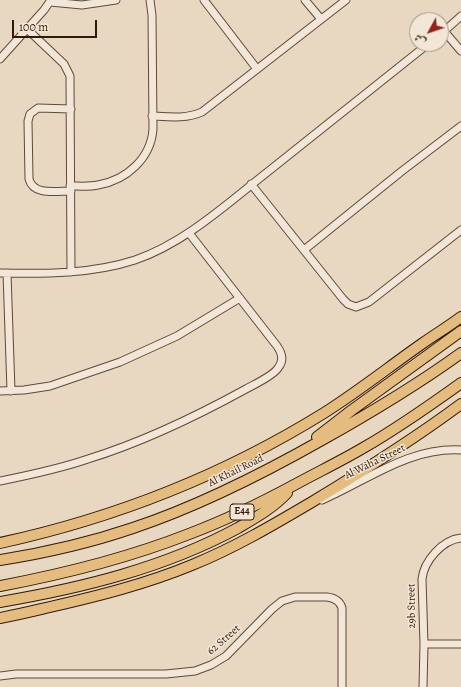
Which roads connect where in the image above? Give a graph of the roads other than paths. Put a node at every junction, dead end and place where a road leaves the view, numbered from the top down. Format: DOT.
graph roads {
  1 [pos="116,0"];
  2 [pos="150,0"];
  3 [pos="204,0"];
  4 [pos="305,0"];
  5 [pos="346,0"];
  6 [pos="50,1"];
  7 [pos="461,16"];
  8 [pos="321,19"];
  9 [pos="449,27"];
  10 [pos="27,29"];
  11 [pos="449,38"];
  12 [pos="461,51"];
  13 [pos="418,52"];
  14 [pos="0,58"];
  15 [pos="258,69"];
  16 [pos="71,109"];
  17 [pos="152,116"];
  18 [pos="461,126"];
  19 [pos="252,184"];
  20 [pos="71,189"];
  21 [pos="461,230"];
  22 [pos="189,233"];
  23 [pos="304,250"];
  24 [pos="71,272"];
  25 [pos="4,273"];
  26 [pos="240,298"];
  27 [pos="461,314"];
  28 [pos="461,317"];
  29 [pos="452,324"];
  30 [pos="461,331"];
  31 [pos="461,353"];
  32 [pos="461,383"];
  33 [pos="0,391"];
  34 [pos="11,391"];
  35 [pos="461,404"];
  36 [pos="461,450"];
  37 [pos="302,451"];
  38 [pos="0,481"];
  39 [pos="295,484"];
  40 [pos="302,508"];
  41 [pos="461,538"];
  42 [pos="0,543"];
  43 [pos="0,560"];
  44 [pos="0,586"];
  45 [pos="0,602"];
  46 [pos="1,618"];
  47 [pos="424,644"];
  48 [pos="461,644"];
  49 [pos="0,676"];
  50 [pos="342,687"];
  51 [pos="423,687"];
  1 -- 6 [label="street"];
  2 -- 17 [label="street"];
  3 -- 15 [label="street"];
  4 -- 8 [label="street"];
  5 -- 8 [label="street"];
  6 -- 10 [label="street"];
  7 -- 9 [label="street"];
  8 -- 15 [label="street"];
  10 -- 14 [label="street"];
  10 -- 16 [label="street"];
  11 -- 12 [label="street"];
  13 -- 19 [label="street"];
  15 -- 17 [label="street"];
  16 -- 20 [label="street"];
  16 -- 20 [label="street"];
  17 -- 20 [label="street"];
  18 -- 23 [label="street"];
  19 -- 22 [label="street"];
  19 -- 23 [label="street"];
  20 -- 24 [label="street"];
  21 -- 23 [label="street"];
  22 -- 24 [label="street"];
  22 -- 26 [label="street"];
  24 -- 25 [label="street"];
  25 -- 34 [label="street"];
  26 -- 34 [label="street"];
  26 -- 38 [label="street"];
  27 -- 29 [label="highway"];
  28 -- 29 [label="highway"];
  29 -- 42 [label="highway"];
  30 -- 37 [label="highway"];
  31 -- 37 [label="highway, Al Khail Road / E44"];
  32 -- 39 [label="highway, E44"];
  33 -- 34 [label="street"];
  35 -- 40 [label="highway"];
  36 -- 40 [label="street, Al Waha Street"];
  37 -- 43 [label="highway, Al Khail Road / E44"];
  39 -- 44 [label="highway, E44"];
  39 -- 45 [label="highway"];
  40 -- 46 [label="highway"];
  41 -- 47 [label="street, 29b Street"];
  47 -- 48 [label="street"];
  47 -- 51 [label="street, 29b Street"];
  49 -- 50 [label="street, 62 Street"];
}
